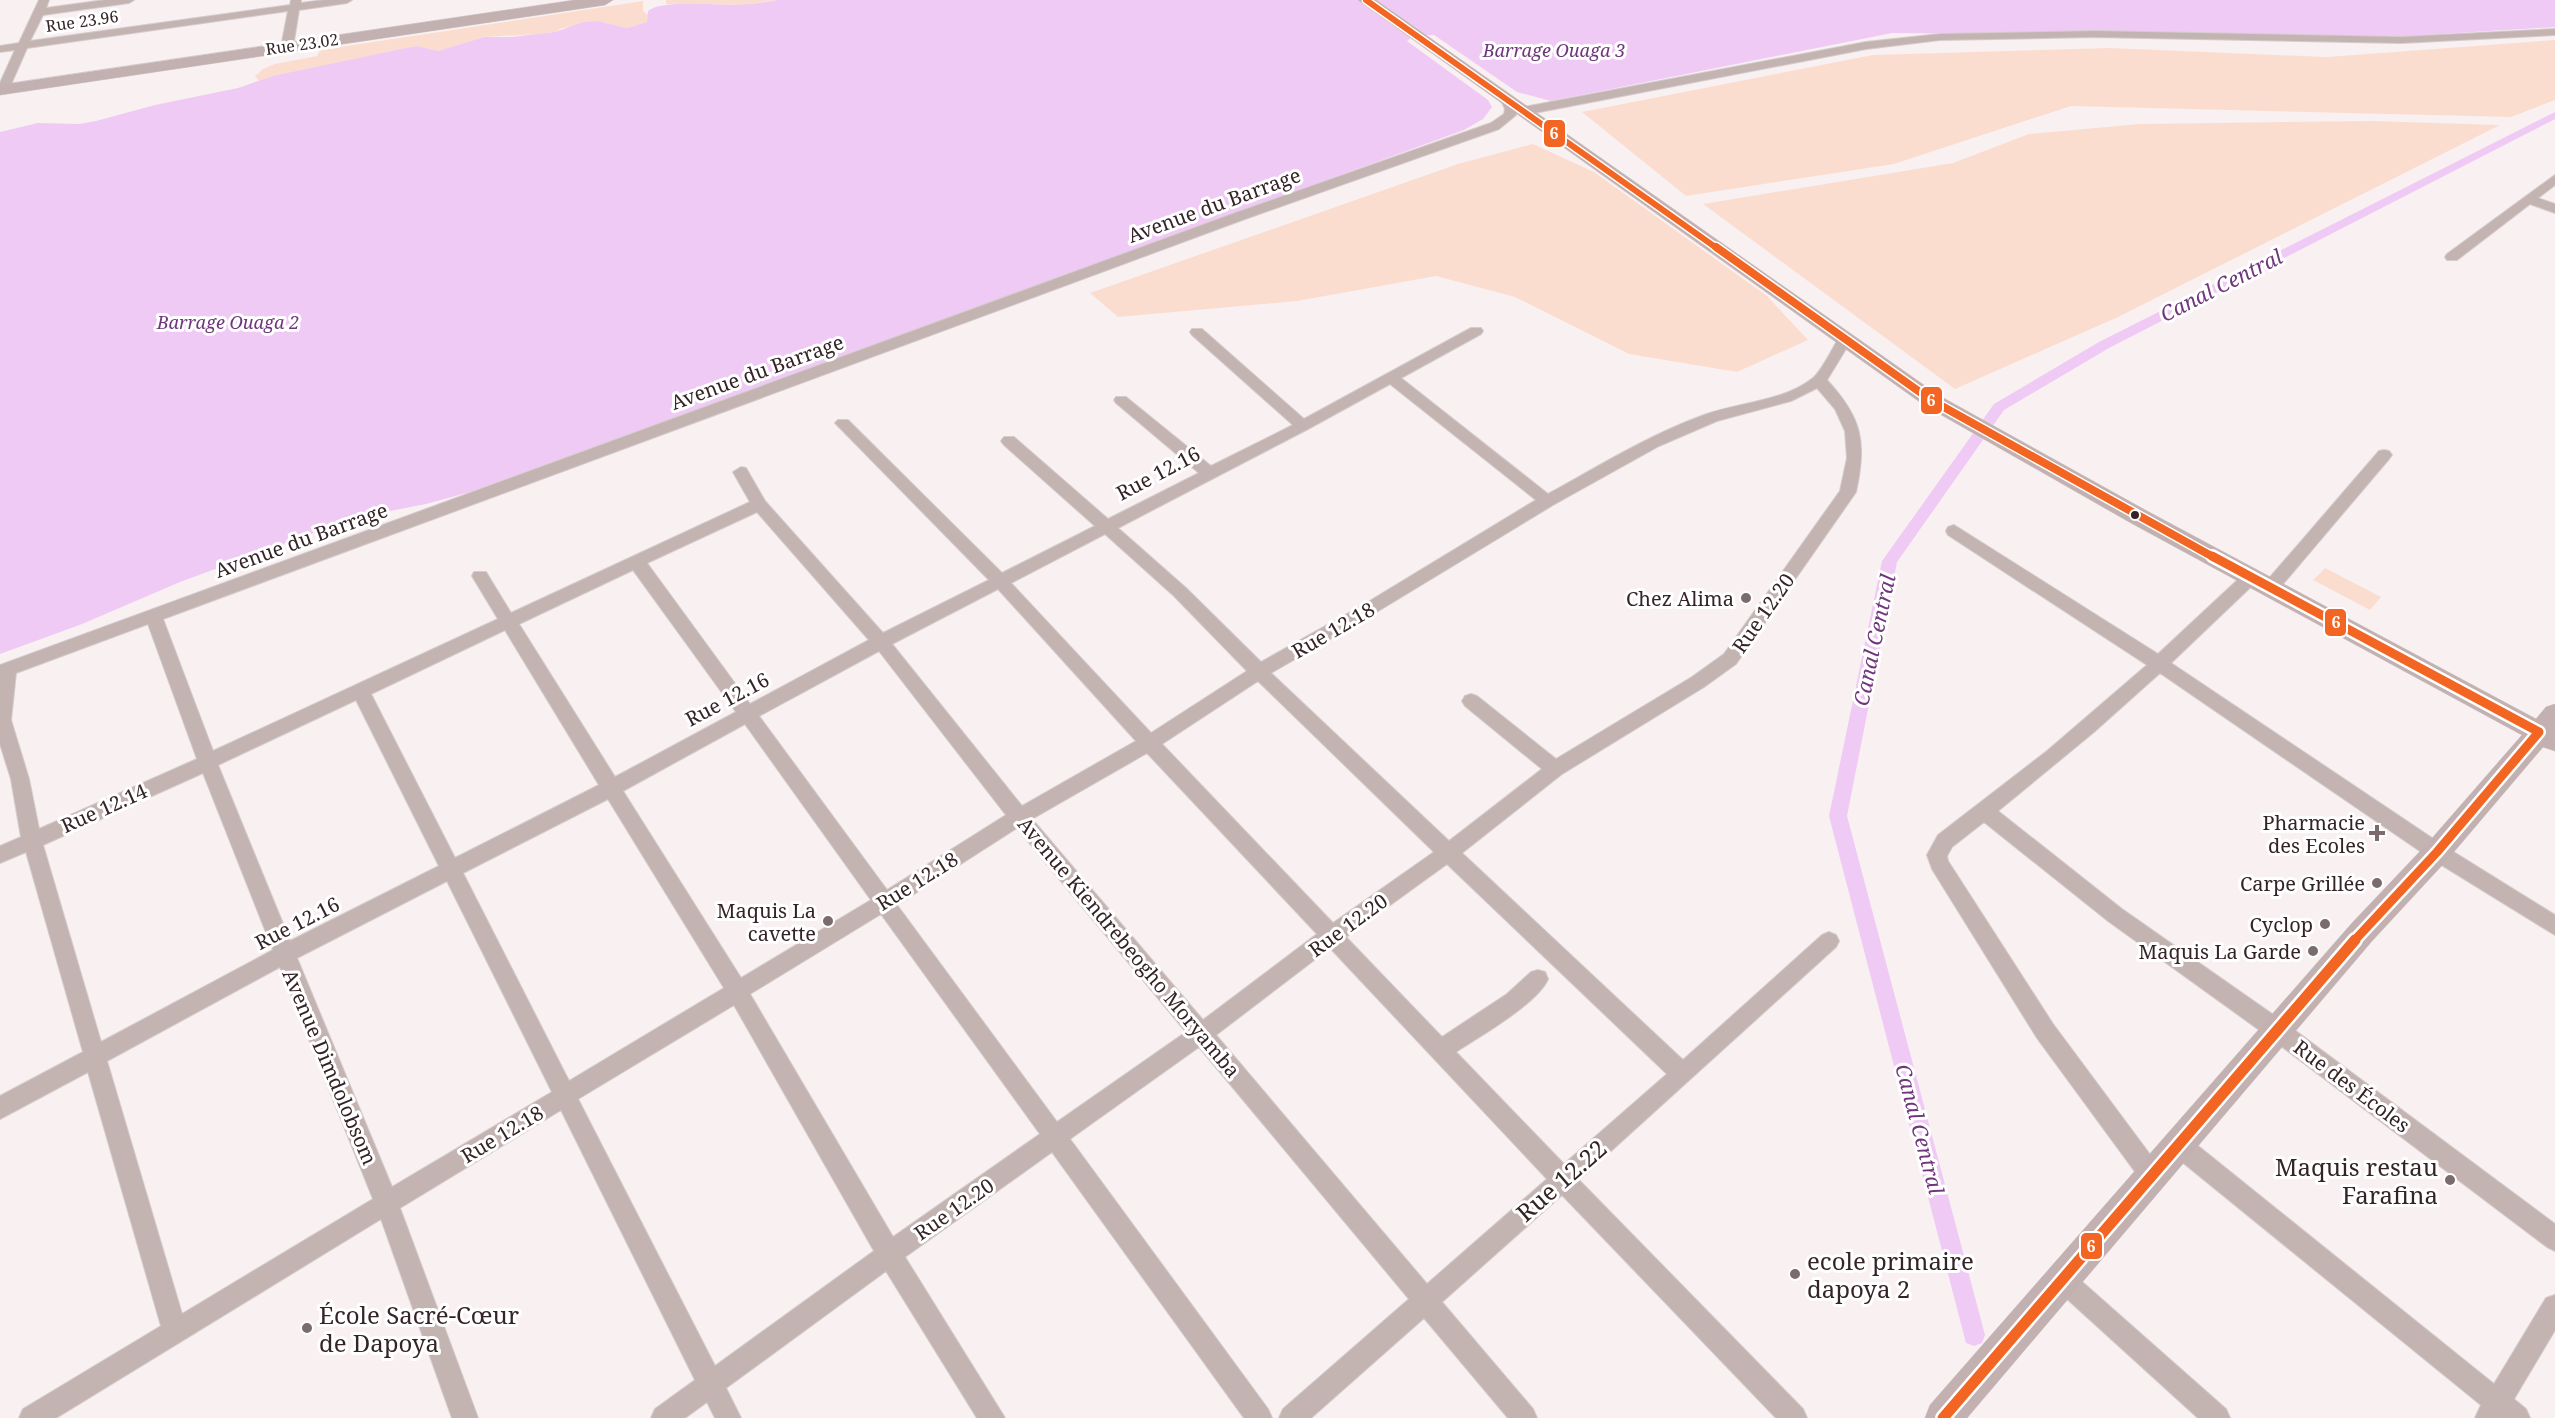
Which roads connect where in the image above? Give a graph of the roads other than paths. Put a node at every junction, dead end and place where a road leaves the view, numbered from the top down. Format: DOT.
graph roads {
  1 [pos="44,0"];
  2 [pos="129,0"];
  3 [pos="347,0"];
  4 [pos="605,0"];
  5 [pos="1366,0"];
  6 [pos="296,4"];
  7 [pos="39,12"];
  8 [pos="2555,32"];
  9 [pos="23,46"];
  10 [pos="287,47"];
  11 [pos="0,49"];
  12 [pos="2,89"];
  13 [pos="1506,98"];
  14 [pos="1524,111"];
  15 [pos="2555,179"];
  16 [pos="2530,199"];
  17 [pos="2555,209"];
  18 [pos="2452,257"];
  19 [pos="1476,331"];
  20 [pos="1197,332"];
  21 [pos="1845,339"];
  22 [pos="1390,378"];
  23 [pos="1819,381"];
  24 [pos="1121,400"];
  25 [pos="843,423"];
  26 [pos="1303,426"];
  27 [pos="1009,441"];
  28 [pos="2384,455"];
  29 [pos="741,472"];
  30 [pos="1208,472"];
  31 [pos="1547,501"];
  32 [pos="759,504"];
  33 [pos="1106,526"];
  34 [pos="1954,531"];
  35 [pos="636,561"];
  36 [pos="480,576"];
  37 [pos="1001,582"];
  38 [pos="2261,582"];
  39 [pos="153,616"];
  40 [pos="508,623"];
  41 [pos="881,642"];
  42 [pos="2160,665"];
  43 [pos="4,670"];
  44 [pos="1260,671"];
  45 [pos="360,690"];
  46 [pos="1471,701"];
  47 [pos="747,714"];
  48 [pos="2550,729"];
  49 [pos="1149,743"];
  50 [pos="208,762"];
  51 [pos="1555,769"];
  52 [pos="611,788"];
  53 [pos="1984,811"];
  54 [pos="1019,818"];
  55 [pos="32,841"];
  56 [pos="2437,852"];
  57 [pos="1448,853"];
  58 [pos="0,855"];
  59 [pos="452,870"];
  60 [pos="883,903"];
  61 [pos="2555,926"];
  62 [pos="1332,935"];
  63 [pos="1829,941"];
  64 [pos="283,955"];
  65 [pos="1538,979"];
  66 [pos="737,991"];
  67 [pos="2277,1030"];
  68 [pos="1202,1033"];
  69 [pos="1441,1050"];
  70 [pos="96,1056"];
  71 [pos="1683,1074"];
  72 [pos="566,1096"];
  73 [pos="0,1107"];
  74 [pos="1053,1137"];
  75 [pos="2179,1145"];
  76 [pos="2152,1176"];
  77 [pos="1562,1179"];
  78 [pos="387,1203"];
  79 [pos="2555,1239"];
  80 [pos="889,1254"];
  81 [pos="2062,1280"];
  82 [pos="1425,1299"];
  83 [pos="2555,1307"];
  84 [pos="175,1333"];
  85 [pos="711,1384"];
  86 [pos="2501,1413"];
  87 [pos="32,1418"];
  88 [pos="465,1418"];
  89 [pos="664,1418"];
  90 [pos="728,1418"];
  91 [pos="992,1418"];
  92 [pos="1259,1418"];
  93 [pos="1292,1418"];
  94 [pos="1524,1418"];
  95 [pos="1794,1418"];
  96 [pos="1943,1418"];
  97 [pos="2217,1418"];
  1 -- 7 [label="street"];
  2 -- 7 [label="street"];
  3 -- 6 [label="street, Rue 23.96"];
  4 -- 10 [label="street, Rue 23.02"];
  5 -- 13 [label="street"];
  6 -- 9 [label="street, Rue 23.96"];
  6 -- 10 [label="street"];
  7 -- 9 [label="street"];
  8 -- 14 [label="street"];
  9 -- 11 [label="street, Rue 23.96"];
  9 -- 12 [label="street"];
  10 -- 12 [label="street, Rue 23.02"];
  13 -- 14 [label="street"];
  13 -- 39 [label="street, Avenue du Barrage"];
  14 -- 21 [label="street"];
  15 -- 16 [label="street"];
  16 -- 17 [label="street"];
  16 -- 18 [label="street"];
  19 -- 22 [label="street, Rue 12.16"];
  20 -- 26 [label="street"];
  21 -- 23 [label="street"];
  21 -- 38 [label="street"];
  22 -- 26 [label="street, Rue 12.16"];
  22 -- 31 [label="street"];
  23 -- 31 [label="street, Rue 12.18"];
  23 -- 51 [label="street, Rue 12.20"];
  24 -- 30 [label="street"];
  25 -- 37 [label="street"];
  26 -- 30 [label="street, Rue 12.16"];
  27 -- 33 [label="street"];
  28 -- 38 [label="street"];
  29 -- 32 [label="street, Avenue Kiendrebeogho Moryamba"];
  30 -- 33 [label="street, Rue 12.16"];
  31 -- 44 [label="street, Rue 12.18"];
  32 -- 35 [label="street, Rue 12.14"];
  32 -- 41 [label="street, Avenue Kiendrebeogho Moryamba"];
  33 -- 37 [label="street, Rue 12.16"];
  33 -- 44 [label="street"];
  34 -- 42 [label="street"];
  35 -- 40 [label="street, Rue 12.14"];
  35 -- 47 [label="street"];
  36 -- 40 [label="street"];
  37 -- 41 [label="street, Rue 12.16"];
  37 -- 49 [label="street"];
  38 -- 42 [label="street"];
  38 -- 48 [label="street"];
  39 -- 43 [label="street, Avenue du Barrage"];
  39 -- 50 [label="street, Avenue Dimdolobsom"];
  40 -- 45 [label="street, Rue 12.14"];
  40 -- 52 [label="street"];
  41 -- 47 [label="street, Rue 12.16"];
  41 -- 54 [label="street, Avenue Kiendrebeogho Moryamba"];
  42 -- 53 [label="street"];
  42 -- 56 [label="street"];
  43 -- 55 [label="street"];
  44 -- 49 [label="street, Rue 12.18"];
  44 -- 57 [label="street"];
  45 -- 50 [label="street, Rue 12.14"];
  45 -- 59 [label="street"];
  46 -- 51 [label="street"];
  47 -- 52 [label="street, Rue 12.16"];
  47 -- 60 [label="street"];
  48 -- 56 [label="street"];
  49 -- 54 [label="street, Rue 12.18"];
  49 -- 62 [label="street"];
  50 -- 55 [label="street, Rue 12.14"];
  50 -- 64 [label="street, Avenue Dimdolobsom"];
  51 -- 57 [label="street, Rue 12.20"];
  52 -- 59 [label="street, Rue 12.16"];
  52 -- 66 [label="street"];
  53 -- 67 [label="street, Rue des Écoles"];
  53 -- 76 [label="street"];
  54 -- 60 [label="street, Rue 12.18"];
  54 -- 68 [label="street, Avenue Kiendrebeogho Moryamba"];
  55 -- 58 [label="street, Rue 12.14"];
  55 -- 70 [label="street"];
  56 -- 61 [label="street"];
  56 -- 67 [label="street"];
  57 -- 62 [label="street, Rue 12.20"];
  57 -- 71 [label="street"];
  59 -- 64 [label="street, Rue 12.16"];
  59 -- 72 [label="street"];
  60 -- 66 [label="street, Rue 12.18"];
  60 -- 74 [label="street"];
  62 -- 68 [label="street, Rue 12.20"];
  62 -- 69 [label="street"];
  63 -- 71 [label="street, Rue 12.22"];
  64 -- 70 [label="street, Rue 12.16"];
  64 -- 78 [label="street, Avenue Dimdolobsom"];
  65 -- 69 [label="street"];
  66 -- 72 [label="street, Rue 12.18"];
  66 -- 80 [label="street"];
  67 -- 75 [label="street"];
  67 -- 79 [label="street, Rue des Écoles"];
  68 -- 74 [label="street, Rue 12.20"];
  68 -- 82 [label="street, Avenue Kiendrebeogho Moryamba"];
  69 -- 77 [label="street"];
  70 -- 73 [label="street, Rue 12.16"];
  70 -- 84 [label="street"];
  71 -- 77 [label="street, Rue 12.22"];
  72 -- 78 [label="street, Rue 12.18"];
  72 -- 85 [label="street"];
  74 -- 80 [label="street, Rue 12.20"];
  74 -- 92 [label="street"];
  75 -- 76 [label="street"];
  75 -- 86 [label="street"];
  76 -- 81 [label="street"];
  77 -- 82 [label="street, Rue 12.22"];
  77 -- 95 [label="street"];
  78 -- 84 [label="street, Rue 12.18"];
  78 -- 88 [label="street, Avenue Dimdolobsom"];
  80 -- 85 [label="street, Rue 12.20"];
  80 -- 91 [label="street"];
  81 -- 96 [label="street"];
  81 -- 97 [label="street"];
  82 -- 93 [label="street, Rue 12.22"];
  82 -- 94 [label="street, Avenue Kiendrebeogho Moryamba"];
  83 -- 86 [label="street"];
  84 -- 87 [label="street, Rue 12.18"];
  85 -- 89 [label="street, Rue 12.20"];
  85 -- 90 [label="street"];
}
